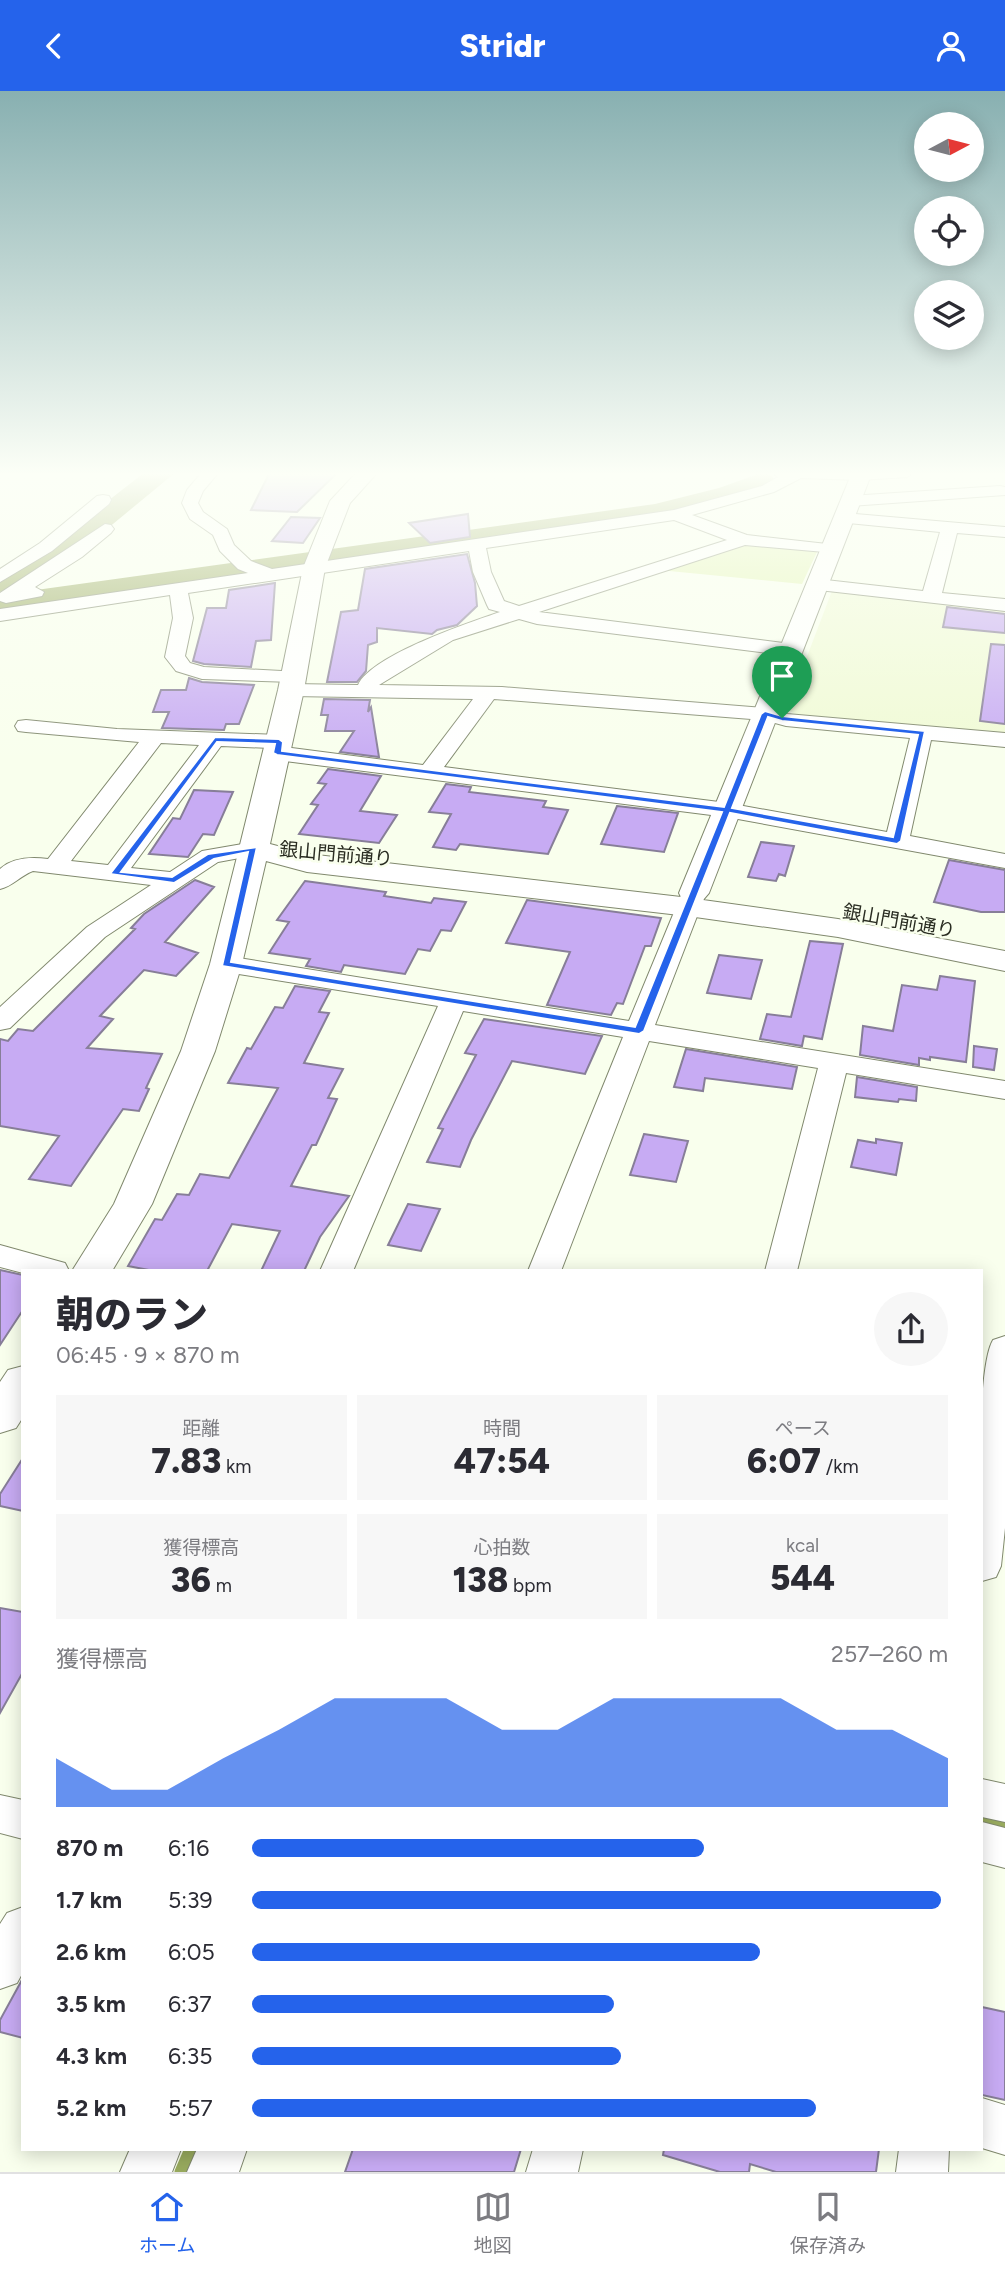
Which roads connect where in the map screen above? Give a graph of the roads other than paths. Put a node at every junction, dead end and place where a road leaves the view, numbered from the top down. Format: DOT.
graph roads {
  1 [pos="50,569"];
  2 [pos="206,569"];
  3 [pos="256,569"];
  4 [pos="289,569"];
  5 [pos="315,569"];
  6 [pos="481,569"];
  7 [pos="652,569"];
  8 [pos="823,569"];
  9 [pos="942,569"];
  10 [pos="268,574"];
  11 [pos="817,585"];
  12 [pos="178,587"];
  13 [pos="931,597"];
  14 [pos="1005,605"];
  15 [pos="514,613"];
  16 [pos="0,615"];
  17 [pos="791,650"];
  18 [pos="292,683"];
  19 [pos="367,691"];
  20 [pos="488,693"];
  21 [pos="765,714"];
  22 [pos="26,726"];
  23 [pos="922,733"];
  24 [pos="155,737"];
  25 [pos="215,739"];
  26 [pos="1005,740"];
  27 [pos="278,747"];
  28 [pos="429,772"];
  29 [pos="727,810"];
  30 [pos="897,841"];
  31 [pos="254,849"];
  32 [pos="1005,861"];
  33 [pos="54,867"];
  34 [pos="114,874"];
  35 [pos="174,880"];
  36 [pos="0,882"];
  37 [pos="691,900"];
  38 [pos="1005,941"];
  39 [pos="1005,961"];
  40 [pos="226,964"];
  41 [pos="454,1001"];
  42 [pos="0,1022"];
  43 [pos="639,1031"];
  44 [pos="834,1062"];
  45 [pos="1005,1090"];
  46 [pos="0,1256"];
  47 [pos="46,1269"];
  48 [pos="93,1269"];
  49 [pos="337,1269"];
  50 [pos="545,1269"];
  51 [pos="782,1269"];
  52 [pos="1005,1348"];
  53 [pos="21,1384"];
  54 [pos="1002,1397"];
  55 [pos="0,1417"];
  56 [pos="983,1549"];
  57 [pos="983,1798"];
  58 [pos="1005,1803"];
  59 [pos="0,1814"];
  60 [pos="21,1819"];
  61 [pos="983,1842"];
  62 [pos="1005,1848"];
  63 [pos="21,1932"];
  64 [pos="0,1967"];
  65 [pos="983,2123"];
  66 [pos="1005,2130"];
  67 [pos="155,2151"];
  68 [pos="221,2151"];
  69 [pos="557,2151"];
  70 [pos="924,2151"];
  71 [pos="146,2172"];
  72 [pos="214,2172"];
  73 [pos="552,2172"];
  74 [pos="922,2172"];
  1 -- 2 [label="street"];
  3 -- 10 [label="street"];
  4 -- 10 [label="street"];
  5 -- 18 [label="street"];
  6 -- 15 [label="street"];
  7 -- 15 [label="street"];
  8 -- 11 [label="street"];
  9 -- 13 [label="street"];
  10 -- 12 [label="street"];
  11 -- 13 [label="street"];
  11 -- 17 [label="street"];
  12 -- 16 [label="street"];
  12 -- 18 [label="street"];
  13 -- 14 [label="street"];
  15 -- 17 [label="street"];
  15 -- 19 [label="street"];
  17 -- 21 [label="street"];
  18 -- 19 [label="street"];
  18 -- 27 [label="street"];
  19 -- 20 [label="street"];
  20 -- 21 [label="street"];
  20 -- 28 [label="street"];
  21 -- 23 [label="street"];
  21 -- 29 [label="street"];
  22 -- 24 [label="street"];
  23 -- 26 [label="street"];
  23 -- 30 [label="street"];
  24 -- 25 [label="street"];
  24 -- 33 [label="street"];
  25 -- 27 [label="street"];
  25 -- 34 [label="street"];
  27 -- 28 [label="street"];
  27 -- 31 [label="street"];
  28 -- 29 [label="street"];
  29 -- 30 [label="street"];
  29 -- 37 [label="street"];
  30 -- 32 [label="street"];
  31 -- 35 [label="street"];
  31 -- 37 [label="street, 銀山門前通り"];
  31 -- 40 [label="street"];
  33 -- 34 [label="street"];
  33 -- 36 [label="street"];
  34 -- 35 [label="street"];
  35 -- 42 [label="street"];
  37 -- 38 [label="street, 銀山門前通り"];
  37 -- 39 [label="street, 銀山門前通り"];
  37 -- 43 [label="street"];
  40 -- 41 [label="street"];
  40 -- 48 [label="street"];
  41 -- 43 [label="street"];
  41 -- 49 [label="street"];
  43 -- 44 [label="street"];
  43 -- 50 [label="street"];
  44 -- 45 [label="street"];
  44 -- 51 [label="street"];
  46 -- 47 [label="street"];
  52 -- 54 [label="street"];
  53 -- 55 [label="street"];
  54 -- 56 [label="street"];
  57 -- 58 [label="street"];
  59 -- 60 [label="street"];
  61 -- 62 [label="street"];
  63 -- 64 [label="street"];
  65 -- 66 [label="street"];
  67 -- 71 [label="street"];
  68 -- 72 [label="street"];
  69 -- 73 [label="street"];
  70 -- 74 [label="street"];
}
